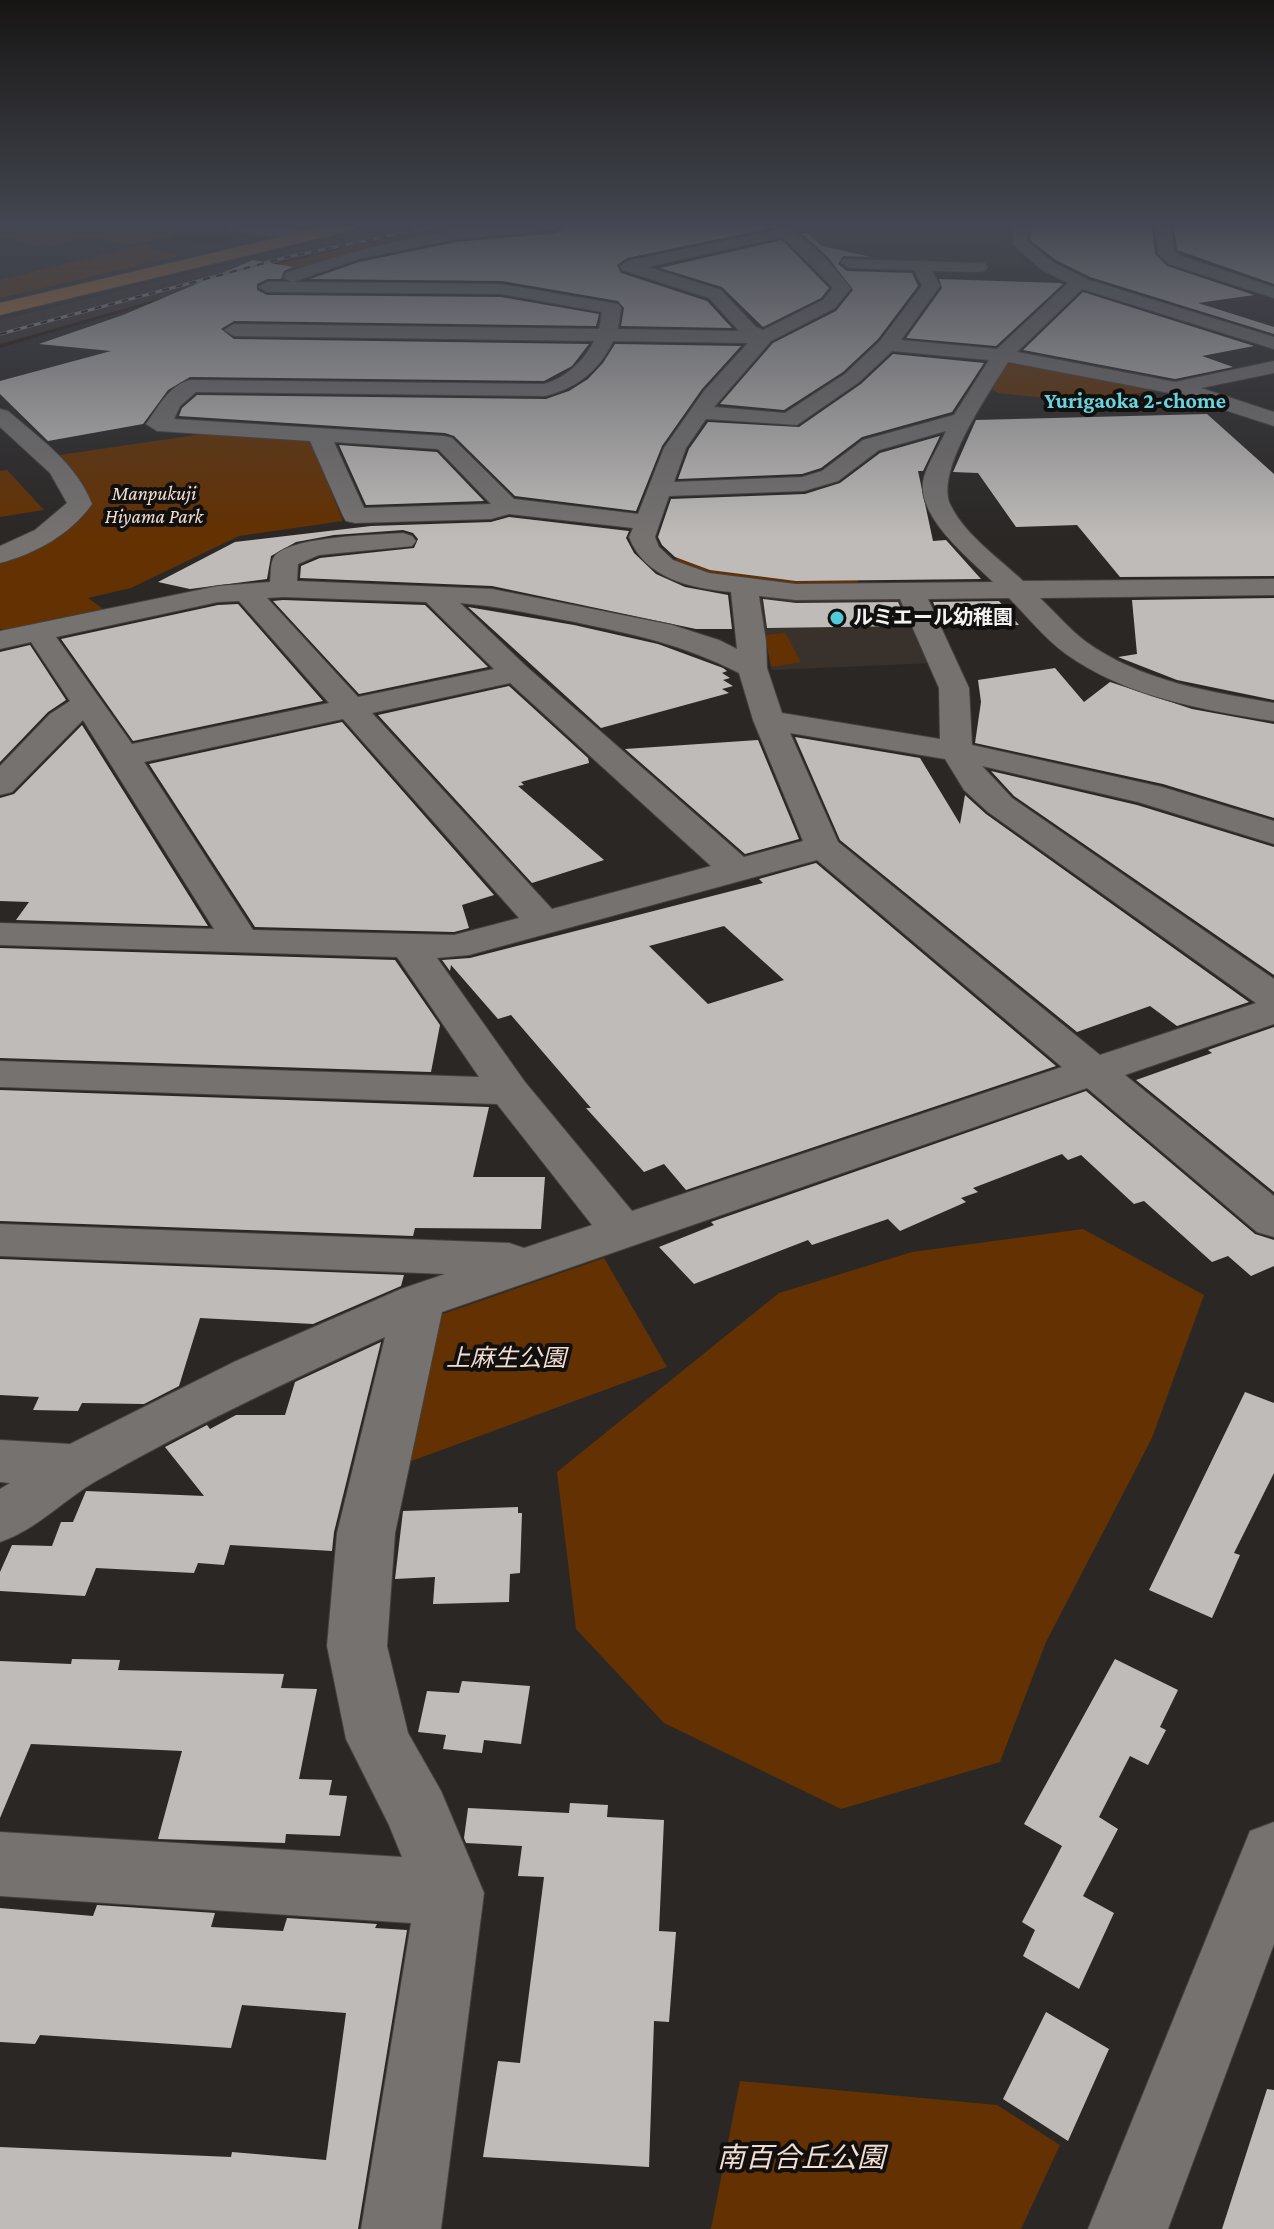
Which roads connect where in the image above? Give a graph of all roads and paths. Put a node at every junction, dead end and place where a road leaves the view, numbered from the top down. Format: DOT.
graph roads {
  1 [pos="234,329"];
  2 [pos="255,329"];
  3 [pos="327,329"];
  4 [pos="421,329"];
  5 [pos="436,329"];
  6 [pos="514,329"];
  7 [pos="610,329"];
  8 [pos="747,329"];
  9 [pos="780,329"];
  10 [pos="899,329"];
  11 [pos="1030,329"];
  12 [pos="1229,329"];
  13 [pos="1232,330"];
  14 [pos="609,335"];
  15 [pos="1201,336"];
  16 [pos="764,337"];
  17 [pos="1274,343"];
  18 [pos="887,345"];
  19 [pos="505,350"];
  20 [pos="1002,355"];
  21 [pos="207,363"];
  22 [pos="1274,367"];
  23 [pos="286,387"];
  24 [pos="387,388"];
  25 [pos="1175,388"];
  26 [pos="489,389"];
  27 [pos="187,390"];
  28 [pos="698,412"];
  29 [pos="0,416"];
  30 [pos="1274,419"];
  31 [pos="962,420"];
  32 [pos="319,435"];
  33 [pos="660,489"];
  34 [pos="507,506"];
  35 [pos="645,522"];
  36 [pos="431,540"];
  37 [pos="0,555"];
  38 [pos="1274,587"];
  39 [pos="744,588"];
  40 [pos="283,589"];
  41 [pos="1016,590"];
  42 [pos="245,591"];
  43 [pos="911,592"];
  44 [pos="433,593"];
  45 [pos="38,631"];
  46 [pos="0,640"];
  47 [pos="752,668"];
  48 [pos="516,673"];
  49 [pos="87,703"];
  50 [pos="350,708"];
  51 [pos="1274,712"];
  52 [pos="769,720"];
  53 [pos="956,751"];
  54 [pos="124,756"];
  55 [pos="0,785"];
  56 [pos="1274,833"];
  57 [pos="823,847"];
  58 [pos="737,870"];
  59 [pos="544,923"];
  60 [pos="0,934"];
  61 [pos="242,942"];
  62 [pos="410,948"];
  63 [pos="1274,997"];
  64 [pos="1274,1010"];
  65 [pos="1093,1071"];
  66 [pos="0,1074"];
  67 [pos="510,1091"];
  68 [pos="1274,1221"];
  69 [pos="623,1232"];
  70 [pos="0,1240"];
  71 [pos="535,1261"];
  72 [pos="419,1301"];
  73 [pos="0,1461"];
  74 [pos="76,1466"];
  75 [pos="0,1519"];
  76 [pos="1274,1854"];
  77 [pos="0,1864"];
  78 [pos="450,1893"];
  79 [pos="401,2229"];
  80 [pos="1128,2229"];
  1 -- 2 [label="street"];
  3 -- 23 [label="street"];
  4 -- 24 [label="street"];
  5 -- 19 [label="street"];
  6 -- 19 [label="street"];
  7 -- 14 [label="street"];
  8 -- 16 [label="street"];
  9 -- 16 [label="street"];
  10 -- 18 [label="street"];
  11 -- 20 [label="street"];
  12 -- 13 [label="street"];
  13 -- 15 [label="street"];
  13 -- 17 [label="street"];
  14 -- 16 [label="street"];
  14 -- 19 [label="street"];
  14 -- 26 [label="street"];
  16 -- 28 [label="street"];
  18 -- 20 [label="street"];
  18 -- 28 [label="street"];
  19 -- 26 [label="street"];
  20 -- 25 [label="street"];
  20 -- 31 [label="street"];
  21 -- 23 [label="street"];
  22 -- 25 [label="street"];
  23 -- 24 [label="street"];
  24 -- 26 [label="street"];
  25 -- 30 [label="street"];
  27 -- 32 [label="street"];
  28 -- 33 [label="street"];
  29 -- 37 [label="street"];
  31 -- 33 [label="street"];
  31 -- 41 [label="street"];
  32 -- 34 [label="street"];
  32 -- 34 [label="street"];
  33 -- 35 [label="street"];
  34 -- 35 [label="street"];
  35 -- 39 [label="street"];
  36 -- 40 [label="street"];
  38 -- 41 [label="street"];
  39 -- 43 [label="street"];
  39 -- 47 [label="street"];
  40 -- 42 [label="street"];
  40 -- 44 [label="street"];
  41 -- 43 [label="street"];
  41 -- 51 [label="street"];
  42 -- 45 [label="street"];
  42 -- 50 [label="street"];
  43 -- 53 [label="street"];
  44 -- 47 [label="street"];
  44 -- 48 [label="street"];
  45 -- 46 [label="street"];
  45 -- 49 [label="street"];
  47 -- 52 [label="street"];
  48 -- 50 [label="street"];
  48 -- 58 [label="street"];
  49 -- 54 [label="street"];
  49 -- 55 [label="street"];
  50 -- 54 [label="street"];
  50 -- 59 [label="street"];
  52 -- 53 [label="street"];
  52 -- 57 [label="street"];
  53 -- 56 [label="street"];
  53 -- 63 [label="street"];
  54 -- 61 [label="street"];
  57 -- 58 [label="street"];
  57 -- 65 [label="street"];
  58 -- 59 [label="street"];
  59 -- 62 [label="street"];
  60 -- 61 [label="street"];
  61 -- 62 [label="street"];
  62 -- 67 [label="street"];
  64 -- 65 [label="street"];
  65 -- 68 [label="street"];
  65 -- 69 [label="street"];
  66 -- 67 [label="street"];
  67 -- 69 [label="street"];
  69 -- 71 [label="street"];
  70 -- 71 [label="street"];
  71 -- 72 [label="street"];
  72 -- 74 [label="street"];
  72 -- 78 [label="street"];
  73 -- 74 [label="street"];
  74 -- 75 [label="street"];
  76 -- 80 [label="street"];
  77 -- 78 [label="street"];
  78 -- 79 [label="street"];
}
